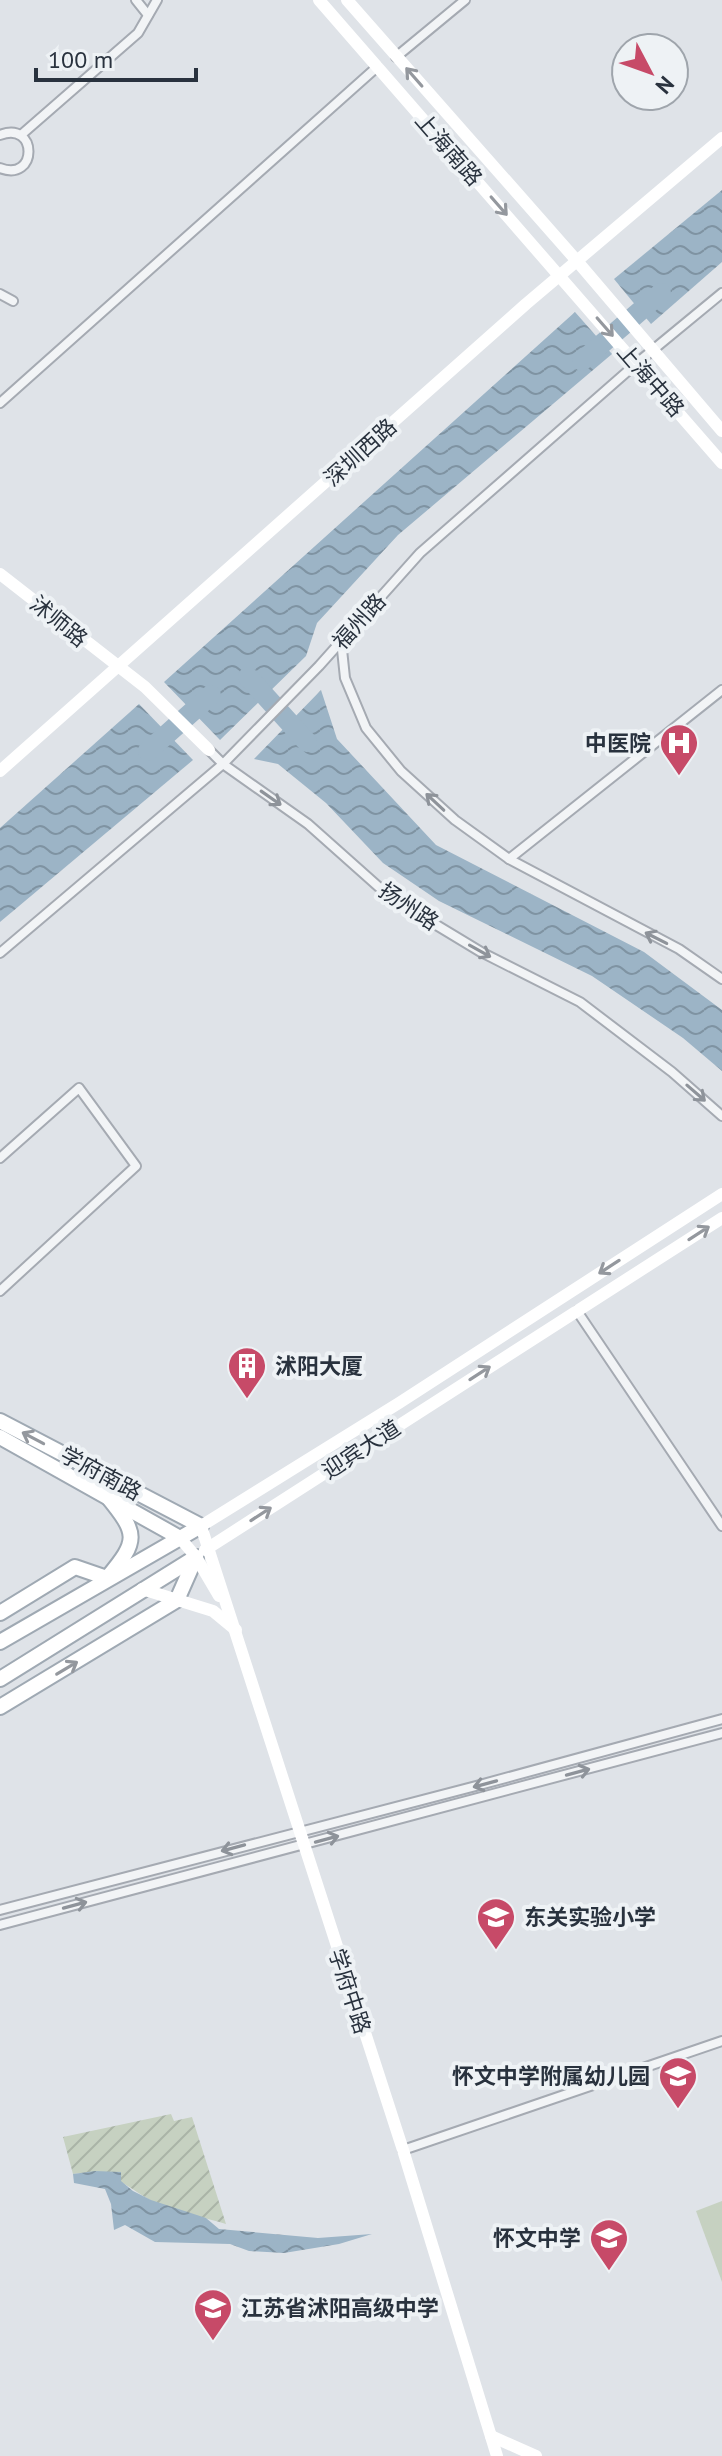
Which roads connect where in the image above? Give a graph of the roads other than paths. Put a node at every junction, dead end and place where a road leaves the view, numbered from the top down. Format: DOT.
graph roads {
  1 [pos="136,0"];
  2 [pos="157,0"];
  3 [pos="319,0"];
  4 [pos="347,0"];
  5 [pos="465,0"];
  6 [pos="148,15"];
  7 [pos="396,57"];
  8 [pos="377,67"];
  9 [pos="0,135"];
  10 [pos="21,135"];
  11 [pos="722,138"];
  12 [pos="0,168"];
  13 [pos="577,261"];
  14 [pos="560,275"];
  15 [pos="596,283"];
  16 [pos="722,293"];
  17 [pos="0,294"];
  18 [pos="578,297"];
  19 [pos="13,301"];
  20 [pos="651,346"];
  21 [pos="634,360"];
  22 [pos="0,403"];
  23 [pos="722,431"];
  24 [pos="722,463"];
  25 [pos="0,574"];
  26 [pos="341,640"];
  27 [pos="117,668"];
  28 [pos="722,690"];
  29 [pos="209,750"];
  30 [pos="223,764"];
  31 [pos="0,771"];
  32 [pos="509,859"];
  33 [pos="0,953"];
  34 [pos="722,979"];
  35 [pos="722,1116"];
  36 [pos="0,1158"];
  37 [pos="722,1194"];
  38 [pos="722,1218"];
  39 [pos="0,1291"];
  40 [pos="577,1311"];
  41 [pos="0,1421"];
  42 [pos="0,1437"];
  43 [pos="107,1496"];
  44 [pos="201,1526"];
  45 [pos="722,1526"];
  46 [pos="180,1538"];
  47 [pos="202,1552"];
  48 [pos="107,1578"];
  49 [pos="142,1589"];
  50 [pos="177,1600"];
  51 [pos="0,1613"];
  52 [pos="237,1631"];
  53 [pos="0,1642"];
  54 [pos="0,1679"];
  55 [pos="0,1707"];
  56 [pos="722,1719"];
  57 [pos="722,1733"];
  58 [pos="299,1831"];
  59 [pos="304,1845"];
  60 [pos="0,1910"];
  61 [pos="0,1925"];
  62 [pos="722,2041"];
  63 [pos="403,2150"];
  64 [pos="491,2436"];
  65 [pos="497,2456"];
  66 [pos="536,2456"];
  1 -- 6 [label="street"];
  2 -- 6 [label="street"];
  3 -- 8 [label="street, 上海南路"];
  4 -- 7 [label="street, 上海南路"];
  5 -- 7 [label="street"];
  6 -- 10 [label="street"];
  13 -- 7 [label="street, 上海南路, one-way"];
  8 -- 14 [label="street, 上海南路, one-way"];
  8 -- 22 [label="street"];
  9 -- 10 [label="street"];
  10 -- 12 [label="street"];
  11 -- 13 [label="street, 深圳西路"];
  13 -- 14 [label="street, 深圳西路"];
  13 -- 15 [label="street, 上海南路"];
  14 -- 18 [label="street, 上海南路"];
  14 -- 27 [label="street, 深圳西路"];
  15 -- 20 [label="street, 上海中路"];
  16 -- 20 [label="street, 福州路"];
  17 -- 19 [label="street"];
  18 -- 21 [label="street, 上海中路, one-way"];
  20 -- 21 [label="street, 福州路"];
  20 -- 23 [label="street, 上海中路"];
  21 -- 24 [label="street, 上海中路"];
  21 -- 26 [label="street, 福州路"];
  25 -- 27 [label="street, 沭师路"];
  26 -- 30 [label="street, 福州路"];
  32 -- 26 [label="street, one-way"];
  27 -- 29 [label="street, 扬州路"];
  27 -- 31 [label="street, 深圳西路"];
  28 -- 32 [label="street"];
  29 -- 30 [label="street, 扬州路"];
  30 -- 33 [label="street, 福州路"];
  30 -- 35 [label="street, 扬州路, one-way"];
  34 -- 32 [label="street, one-way"];
  36 -- 39 [label="street"];
  37 -- 44 [label="street, 迎宾大道, one-way"];
  40 -- 38 [label="street, 迎宾大道, one-way"];
  40 -- 45 [label="street"];
  47 -- 40 [label="street, 迎宾大道, one-way"];
  44 -- 41 [label="main road, 学府南路, one-way"];
  42 -- 43 [label="main road, 学府南路"];
  43 -- 46 [label="main road, 学府南路"];
  43 -- 48 [label="main road"];
  44 -- 46 [label="main road, 迎宾大道"];
  44 -- 47 [label="street"];
  46 -- 47 [label="street"];
  46 -- 48 [label="main road, 迎宾大道"];
  47 -- 49 [label="main road, 迎宾大道"];
  47 -- 50 [label="main road"];
  47 -- 52 [label="street, 学府中路"];
  48 -- 51 [label="main road"];
  48 -- 53 [label="main road, 迎宾大道"];
  49 -- 50 [label="street"];
  49 -- 54 [label="main road, 迎宾大道"];
  50 -- 52 [label="street"];
  55 -- 50 [label="main road, one-way"];
  52 -- 58 [label="street, 学府中路"];
  56 -- 58 [label="street, one-way"];
  59 -- 57 [label="street, one-way"];
  58 -- 59 [label="street, 学府中路"];
  58 -- 60 [label="street, one-way"];
  61 -- 59 [label="street, one-way"];
  59 -- 63 [label="street, 学府中路"];
  62 -- 63 [label="street"];
  63 -- 64 [label="street, 学府中路"];
  64 -- 65 [label="street, 学府中路"];
  64 -- 66 [label="street"];
}
